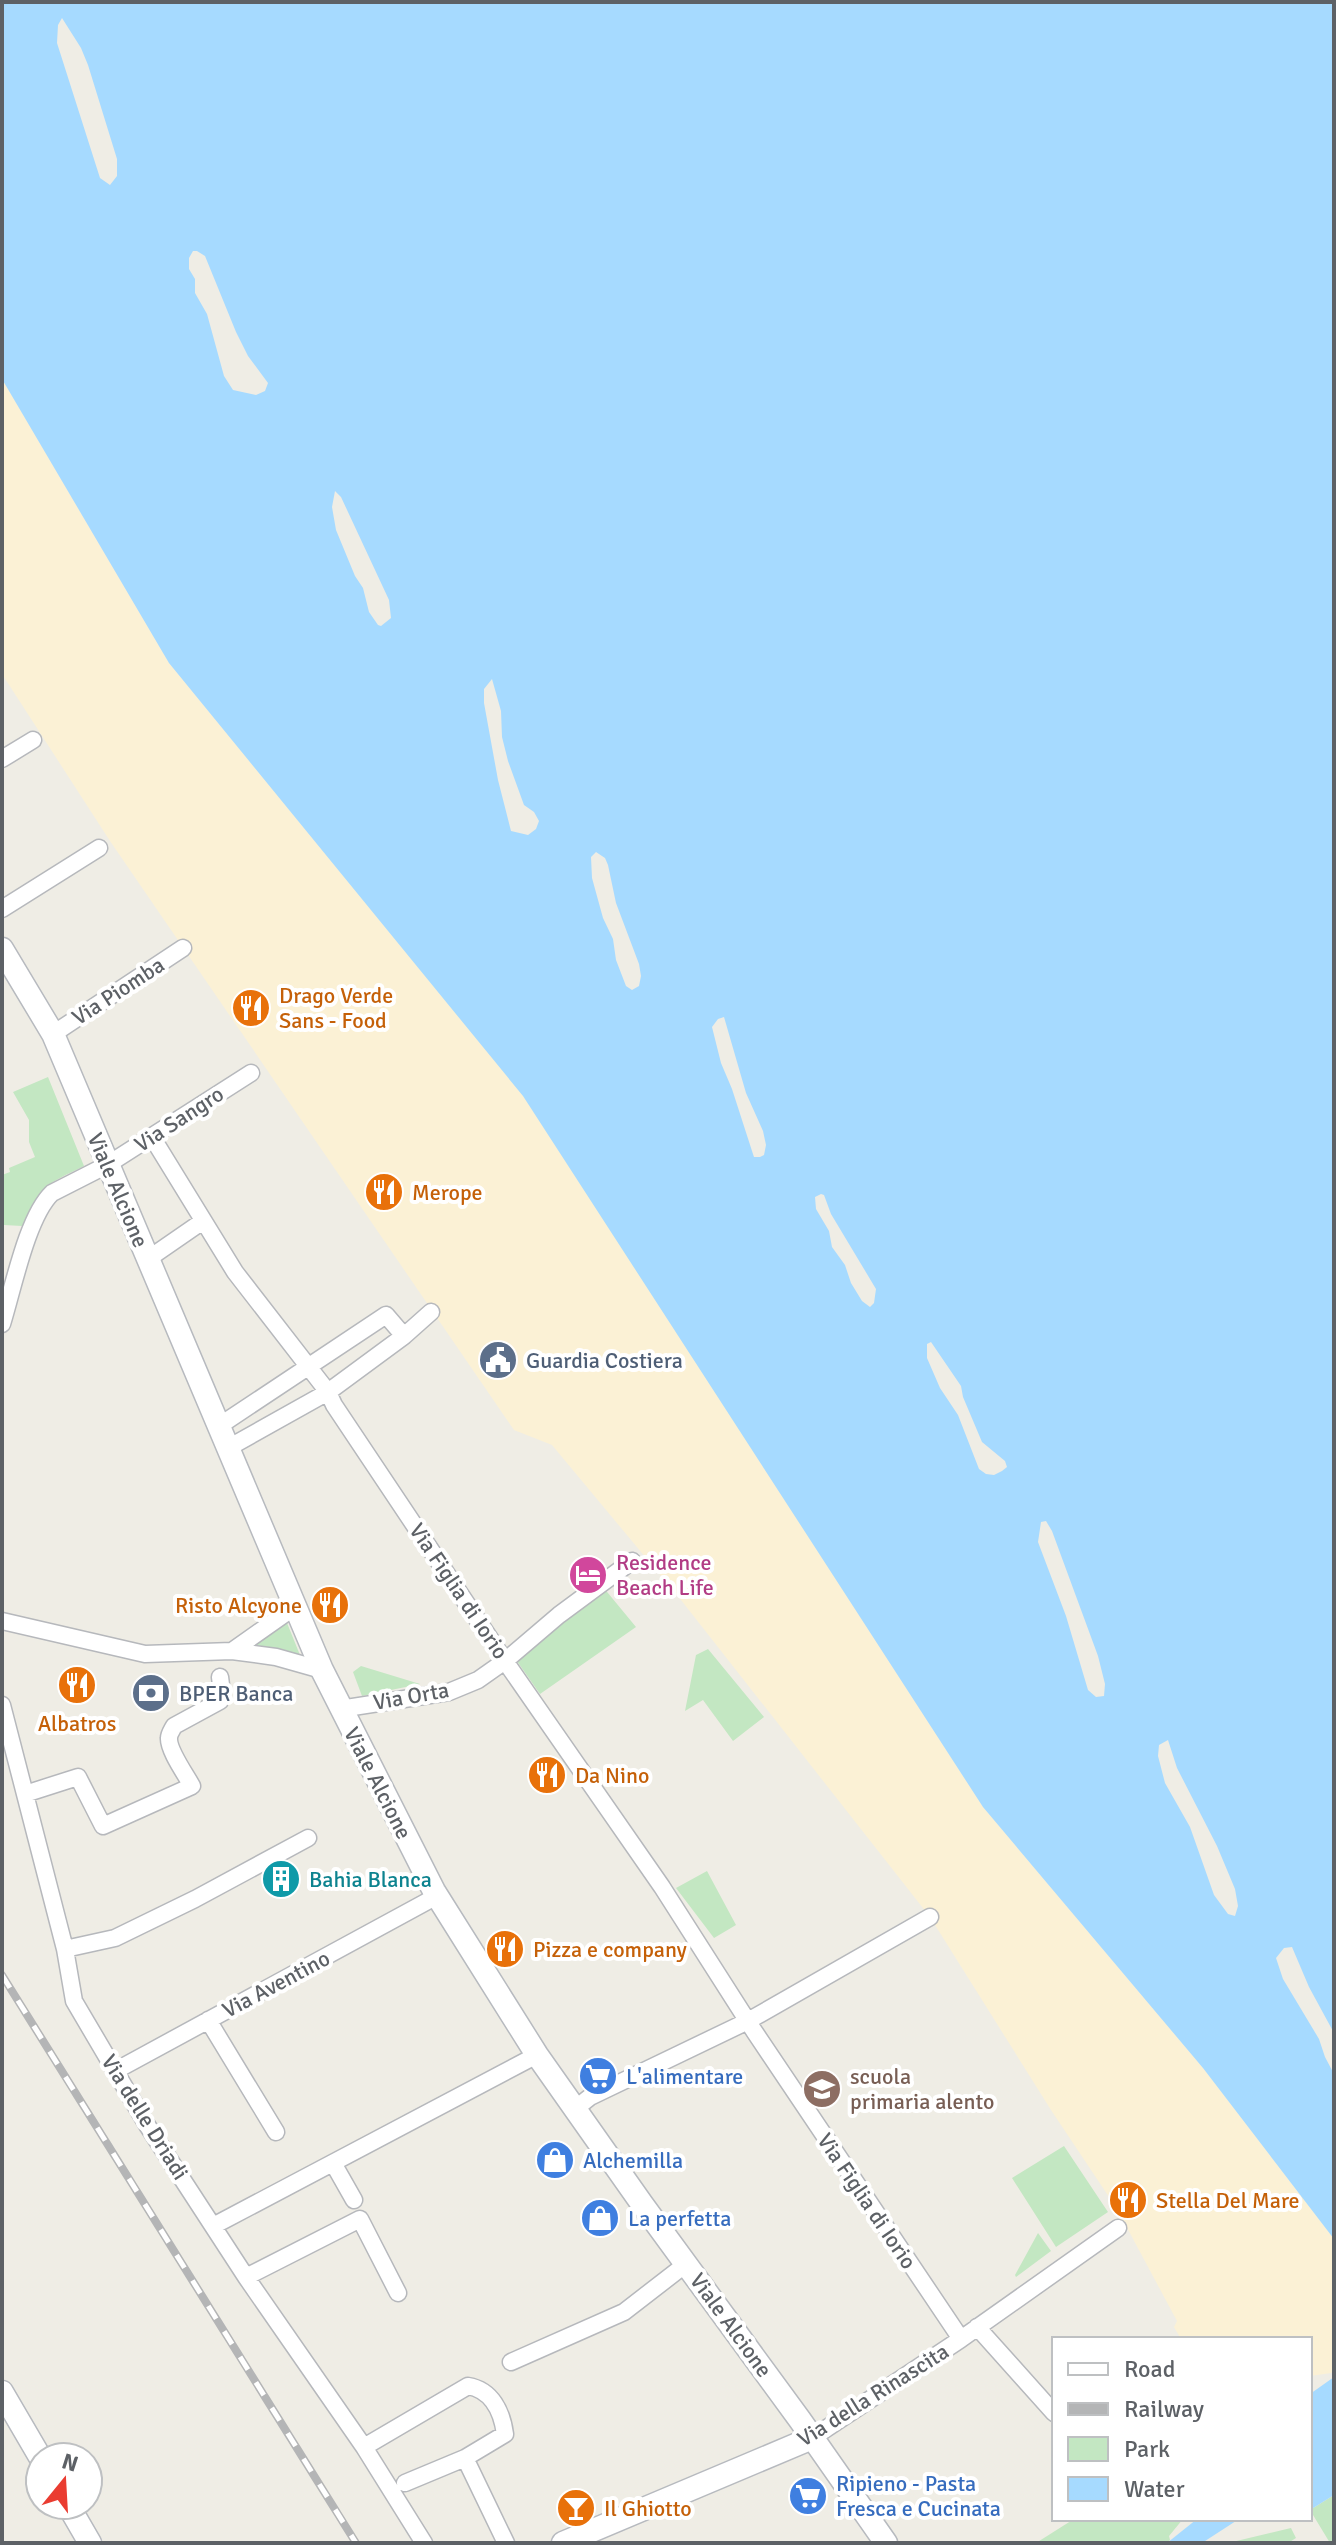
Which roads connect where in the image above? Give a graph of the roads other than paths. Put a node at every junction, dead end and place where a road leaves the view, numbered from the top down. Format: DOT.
graph roads {
  1 [pos="33,740"];
  2 [pos="2,759"];
  3 [pos="99,848"];
  4 [pos="2,909"];
  5 [pos="183,948"];
  6 [pos="2,949"];
  7 [pos="53,1034"];
  8 [pos="251,1073"];
  9 [pos="152,1137"];
  10 [pos="107,1165"];
  11 [pos="207,1226"];
  12 [pos="148,1259"];
  13 [pos="431,1312"];
  14 [pos="2,1324"];
  15 [pos="404,1336"];
  16 [pos="309,1367"];
  17 [pos="328,1392"];
  18 [pos="219,1426"];
  19 [pos="228,1448"];
  20 [pos="632,1561"];
  21 [pos="296,1606"];
  22 [pos="2,1621"];
  23 [pos="232,1651"];
  24 [pos="505,1661"];
  25 [pos="322,1670"];
  26 [pos="220,1677"];
  27 [pos="2,1705"];
  28 [pos="340,1709"];
  29 [pos="25,1794"];
  30 [pos="308,1838"];
  31 [pos="437,1896"];
  32 [pos="930,1917"];
  33 [pos="65,1949"];
  34 [pos="208,2020"];
  35 [pos="748,2021"];
  36 [pos="537,2055"];
  37 [pos="115,2071"];
  38 [pos="575,2109"];
  39 [pos="276,2132"];
  40 [pos="333,2163"];
  41 [pos="354,2200"];
  42 [pos="215,2225"];
  43 [pos="1118,2228"];
  44 [pos="686,2264"];
  45 [pos="246,2277"];
  46 [pos="398,2293"];
  47 [pos="978,2326"];
  48 [pos="961,2339"];
  49 [pos="511,2362"];
  50 [pos="2,2392"];
  51 [pos="1052,2411"];
  52 [pos="812,2438"];
  53 [pos="31,2441"];
  54 [pos="364,2447"];
  55 [pos="465,2458"];
  56 [pos="405,2483"];
  57 [pos="77,2521"];
  58 [pos="90,2543"];
  59 [pos="424,2543"];
  60 [pos="506,2543"];
  61 [pos="563,2543"];
  62 [pos="886,2543"];
  1 -- 2 [label="street"];
  3 -- 4 [label="street"];
  5 -- 7 [label="street, Via Piomba"];
  6 -- 7 [label="street, Viale Alcione"];
  7 -- 10 [label="street, Viale Alcione"];
  8 -- 9 [label="street, Via Sangro"];
  9 -- 10 [label="street, Via Sangro"];
  9 -- 11 [label="street, Via Figlia di Iorio"];
  10 -- 12 [label="street, Viale Alcione"];
  10 -- 14 [label="street, Via Sangro"];
  11 -- 12 [label="street"];
  11 -- 16 [label="street, Via Figlia di Iorio"];
  12 -- 18 [label="street, Viale Alcione"];
  13 -- 15 [label="street"];
  15 -- 16 [label="street"];
  15 -- 17 [label="street"];
  16 -- 17 [label="street, Via Figlia di Iorio"];
  16 -- 18 [label="street"];
  17 -- 19 [label="street"];
  17 -- 24 [label="street, Via Figlia di Iorio"];
  18 -- 19 [label="street, Viale Alcione"];
  19 -- 21 [label="street, Viale Alcione"];
  20 -- 24 [label="street, Via Orta"];
  21 -- 23 [label="street"];
  21 -- 25 [label="street, Viale Alcione"];
  22 -- 23 [label="street"];
  23 -- 25 [label="street"];
  24 -- 28 [label="street, Via Orta"];
  24 -- 35 [label="street, Via Figlia di Iorio"];
  25 -- 28 [label="street, Viale Alcione"];
  26 -- 29 [label="street"];
  27 -- 29 [label="street, Via delle Driadi"];
  28 -- 31 [label="street, Viale Alcione"];
  29 -- 33 [label="street, Via delle Driadi"];
  30 -- 33 [label="street"];
  31 -- 34 [label="street, Via Aventino"];
  31 -- 36 [label="street, Viale Alcione"];
  32 -- 35 [label="street"];
  33 -- 37 [label="street, Via delle Driadi"];
  34 -- 37 [label="street, Via Aventino"];
  34 -- 39 [label="street"];
  35 -- 38 [label="street"];
  35 -- 48 [label="street, Via Figlia di Iorio"];
  36 -- 38 [label="street, Viale Alcione"];
  36 -- 40 [label="street"];
  37 -- 42 [label="street, Via delle Driadi"];
  38 -- 44 [label="street, Viale Alcione"];
  40 -- 41 [label="street"];
  40 -- 42 [label="street"];
  42 -- 45 [label="street, Via delle Driadi"];
  43 -- 47 [label="street, Via della Rinascita"];
  44 -- 49 [label="street"];
  44 -- 52 [label="street, Viale Alcione"];
  45 -- 46 [label="street"];
  45 -- 54 [label="street, Via delle Driadi"];
  47 -- 48 [label="street, Via della Rinascita"];
  47 -- 51 [label="street"];
  48 -- 52 [label="street, Via della Rinascita"];
  50 -- 53 [label="street"];
  52 -- 61 [label="street, Via della Rinascita"];
  52 -- 62 [label="street, Viale Alcione"];
  54 -- 55 [label="street"];
  54 -- 59 [label="street, Via delle Driadi"];
  55 -- 56 [label="street"];
  55 -- 60 [label="street"];
  57 -- 58 [label="street"];
}
